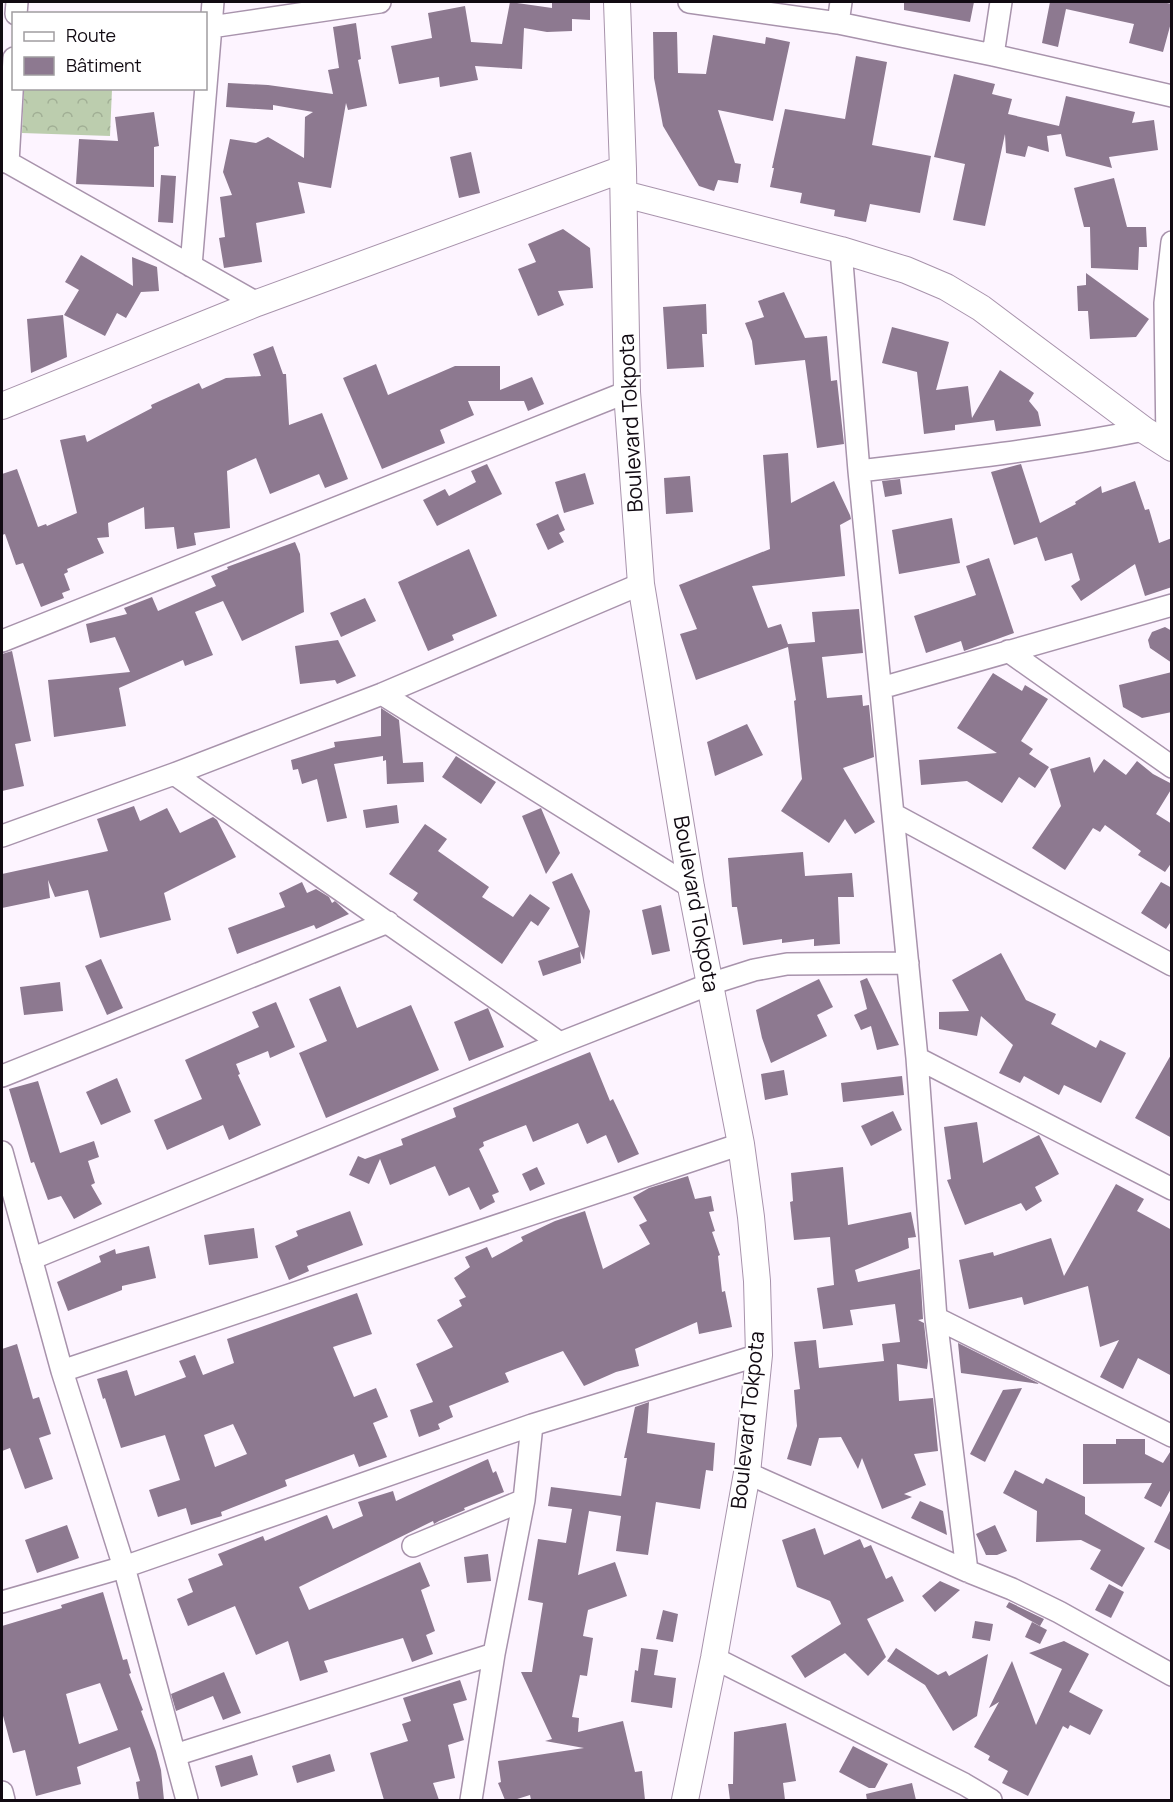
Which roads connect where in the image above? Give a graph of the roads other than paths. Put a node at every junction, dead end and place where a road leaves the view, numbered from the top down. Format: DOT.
graph roads {
  1 [pos="213,2"];
  2 [pos="380,2"];
  3 [pos="617,2"];
  4 [pos="689,2"];
  5 [pos="841,2"];
  6 [pos="1001,2"];
  7 [pos="838,23"];
  8 [pos="211,27"];
  9 [pos="993,55"];
  10 [pos="207,75"];
  11 [pos="12,81"];
  12 [pos="206,90"];
  13 [pos="1172,96"];
  14 [pos="5,161"];
  15 [pos="623,169"];
  16 [pos="624,194"];
  17 [pos="1172,242"];
  18 [pos="841,250"];
  19 [pos="191,266"];
  20 [pos="257,303"];
  21 [pos="1168,303"];
  22 [pos="627,392"];
  23 [pos="2,406"];
  24 [pos="1144,430"];
  25 [pos="1169,446"];
  26 [pos="860,471"];
  27 [pos="641,584"];
  28 [pos="1172,605"];
  29 [pos="3,636"];
  30 [pos="1008,651"];
  31 [pos="881,688"];
  32 [pos="382,694"];
  33 [pos="1172,767"];
  34 [pos="174,774"];
  35 [pos="893,814"];
  36 [pos="2,836"];
  37 [pos="692,887"];
  38 [pos="388,922"];
  39 [pos="908,963"];
  40 [pos="1172,964"];
  41 [pos="710,984"];
  42 [pos="560,1043"];
  43 [pos="917,1058"];
  44 [pos="2,1076"];
  45 [pos="741,1144"];
  46 [pos="2,1152"];
  47 [pos="1172,1189"];
  48 [pos="31,1259"];
  49 [pos="936,1318"];
  50 [pos="759,1354"];
  51 [pos="63,1371"];
  52 [pos="532,1425"];
  53 [pos="1172,1436"];
  54 [pos="747,1473"];
  55 [pos="524,1500"];
  56 [pos="413,1546"];
  57 [pos="124,1567"];
  58 [pos="967,1571"];
  59 [pos="2,1602"];
  60 [pos="494,1654"];
  61 [pos="714,1658"];
  62 [pos="1172,1675"];
  63 [pos="175,1755"];
  64 [pos="2,1792"];
  65 [pos="4,1800"];
  66 [pos="188,1800"];
  67 [pos="471,1800"];
  68 [pos="685,1800"];
  69 [pos="991,1800"];
  1 -- 8 [label="street"];
  2 -- 8 [label="street"];
  3 -- 15 [label="street, Boulevard Tokpota"];
  4 -- 7 [label="street"];
  5 -- 7 [label="street"];
  6 -- 9 [label="street"];
  7 -- 9 [label="street"];
  8 -- 10 [label="street"];
  9 -- 13 [label="street"];
  11 -- 14 [label="street"];
  12 -- 19 [label="street"];
  14 -- 19 [label="street"];
  15 -- 16 [label="street, Boulevard Tokpota"];
  15 -- 20 [label="street"];
  16 -- 18 [label="street"];
  16 -- 22 [label="street, Boulevard Tokpota"];
  17 -- 21 [label="street"];
  18 -- 24 [label="street"];
  18 -- 26 [label="street"];
  19 -- 20 [label="street"];
  20 -- 23 [label="street"];
  21 -- 25 [label="street"];
  22 -- 27 [label="street, Boulevard Tokpota"];
  22 -- 29 [label="street"];
  24 -- 25 [label="street"];
  24 -- 26 [label="street"];
  26 -- 31 [label="street"];
  27 -- 32 [label="street"];
  27 -- 37 [label="street, Boulevard Tokpota"];
  28 -- 30 [label="street"];
  30 -- 31 [label="street"];
  30 -- 33 [label="street"];
  31 -- 35 [label="street"];
  32 -- 34 [label="street"];
  32 -- 37 [label="street"];
  34 -- 36 [label="street"];
  34 -- 38 [label="street"];
  35 -- 39 [label="street"];
  35 -- 40 [label="street"];
  37 -- 41 [label="street, Boulevard Tokpota"];
  38 -- 42 [label="street"];
  38 -- 44 [label="street"];
  39 -- 41 [label="street"];
  39 -- 43 [label="street"];
  41 -- 42 [label="street"];
  41 -- 45 [label="street, Boulevard Tokpota"];
  42 -- 48 [label="street"];
  43 -- 47 [label="street"];
  43 -- 49 [label="street"];
  45 -- 50 [label="street, Boulevard Tokpota"];
  45 -- 51 [label="street"];
  46 -- 48 [label="street"];
  48 -- 51 [label="street"];
  49 -- 53 [label="street"];
  49 -- 58 [label="street"];
  50 -- 52 [label="street"];
  50 -- 54 [label="street, Boulevard Tokpota"];
  51 -- 57 [label="street"];
  52 -- 55 [label="street"];
  52 -- 57 [label="street"];
  54 -- 58 [label="street"];
  54 -- 61 [label="street, Boulevard Tokpota"];
  55 -- 56 [label="street"];
  55 -- 60 [label="street"];
  57 -- 59 [label="street"];
  57 -- 63 [label="street"];
  58 -- 62 [label="street"];
  60 -- 63 [label="street"];
  60 -- 67 [label="street"];
  61 -- 68 [label="street, Boulevard Tokpota"];
  61 -- 69 [label="street"];
  63 -- 66 [label="street"];
  64 -- 65 [label="street"];
}
